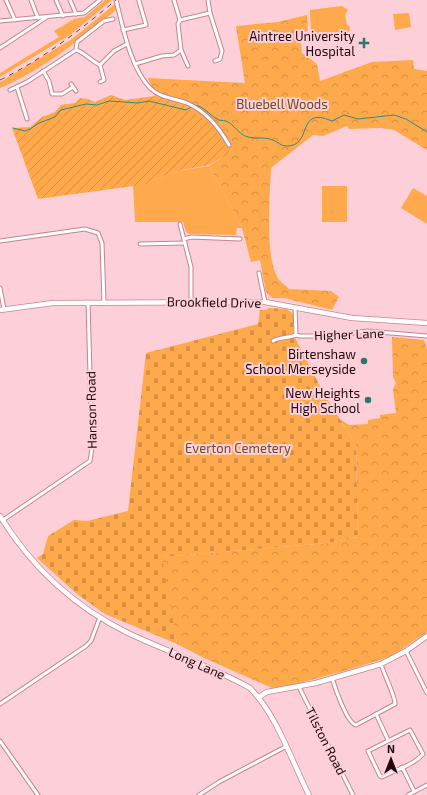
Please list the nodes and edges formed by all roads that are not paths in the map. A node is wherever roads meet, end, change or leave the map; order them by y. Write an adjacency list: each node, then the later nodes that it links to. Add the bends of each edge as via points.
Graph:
1 (6, 0): 16 (street)
2 (31, 0): 14 (street)
3 (56, 0): 12 (street)
4 (70, 0): 11 (street)
5 (100, 0): 11 (street, via 84,13)
6 (174, 0): 17 (street)
7 (208, 0): 10 (street)
8 (116, 1): 19 (street)
9 (139, 1): 19 (street, via 146,25)
10 (210, 13): 17 (street); 24 (street)
11 (76, 14): 12 (street)
12 (63, 16): 13 (street)
13 (48, 17): 14 (street); 21 (street)
14 (38, 18): 16 (street)
15 (113, 19): 22 (street, via 104,21 77,42)
16 (15, 20): 18 (street)
17 (180, 20): 23 (street, via 178,24)
18 (0, 21)
19 (123, 30): 20 (street)
20 (127, 44): 27 (street); 28 (street, via 114,51)
21 (0, 48)
22 (76, 50): 28 (street); 30 (street)
23 (181, 50): 27 (street, via 174,55); 29 (street)
24 (222, 56): 25 (street); 26 (street)
25 (214, 61)
26 (225, 61)
27 (135, 64): 38 (street, via 149,87 159,95 189,104 215,124)
28 (100, 65): 31 (street, via 104,80)
29 (188, 66)
30 (43, 71): 32 (street); 34 (street, via 52,94 62,94 72,85)
31 (100, 82)
32 (17, 87): 33 (street); 36 (street)
33 (10, 90)
34 (76, 91)
35 (30, 110): 36 (street)
36 (25, 112): 37 (street)
37 (27, 119)
38 (229, 145)
39 (180, 224): 42 (street)
40 (240, 239): 42 (street, via 191,237)
41 (0, 241): 48 (street, via 86,229 98,233 102,243)
42 (184, 241): 43 (street); 46 (street, via 191,267)
43 (140, 244)
44 (259, 273): 49 (street)
45 (0, 288): 51 (street)
46 (191, 301): 48 (street, Brookfield Drive); 49 (street, Brookfield Drive)
47 (88, 302): 48 (street, Brookfield Drive); 51 (street, Brookfield Drive, via 47,303); 56 (street, Hanson Road, via 92,448 90,461)
48 (104, 302)
49 (265, 302): 50 (street, Brookfield Drive)
50 (295, 307): 52 (street, Brookfield Drive, via 352,318); 53 (street, Higher Lane)
51 (2, 309)
52 (427, 323)
53 (296, 335): 54 (street, Higher Lane, via 333,336 367,331); 55 (street, Higher Lane)
54 (427, 336)
55 (273, 341)
56 (1, 518): 57 (street, Long Lane, via 40,571 68,595)
57 (100, 617): 66 (street, Long Lane, via 240,682); 67 (street, via 91,641 86,646)
58 (427, 636): 59 (street)
59 (406, 651): 60 (street); 63 (street)
60 (380, 664): 61 (street); 68 (street, via 396,702)
61 (332, 678): 64 (street); 68 (street, via 337,694 353,724)
62 (427, 682): 63 (street)
63 (423, 684): 65 (street)
64 (299, 687): 66 (street, via 267,692); 78 (street, Tilston Road)
65 (427, 693)
66 (259, 697): 71 (street, Long Lane)
67 (0, 704)
68 (376, 714): 69 (street)
69 (388, 740): 72 (street, via 368,751 378,774 382,777); 72 (street, via 410,730 422,752 420,758)
70 (0, 741): 75 (street)
71 (285, 747): 76 (street); 77 (street, Long Lane)
72 (402, 767): 74 (street)
73 (427, 785): 74 (street)
74 (414, 791): 79 (street)
75 (38, 795)
76 (200, 795)
77 (309, 795)
78 (353, 795)
79 (408, 795)

